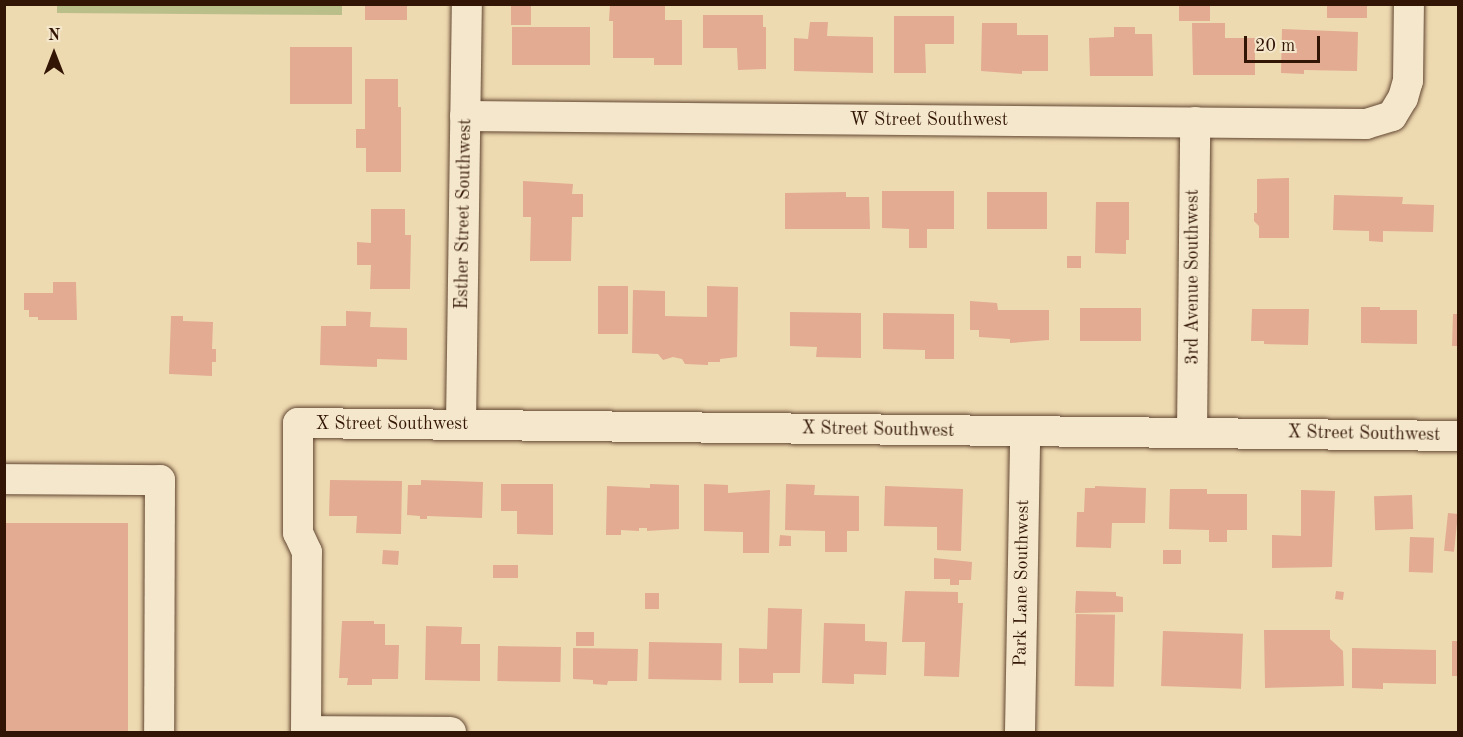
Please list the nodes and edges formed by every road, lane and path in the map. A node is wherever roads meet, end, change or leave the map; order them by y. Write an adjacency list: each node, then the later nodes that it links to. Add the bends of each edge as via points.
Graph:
1 (467, 4): 3 (street, Esther Street Southwest)
2 (1409, 4): 4 (street, W Street Southwest, via 1408,81 1392,116 1366,124)
3 (465, 116): 4 (street, W Street Southwest); 5 (street, Esther Street Southwest)
4 (1195, 122): 7 (street, 3rd Avenue Southwest)
5 (461, 424): 6 (street, X Street Southwest); 11 (street, X Street Southwest, via 298,423 298,533 307,552 306,731)
6 (1025, 432): 7 (street, X Street Southwest); 12 (street, Park Lane Southwest)
7 (1192, 432): 8 (street, X Street Southwest)
8 (1458, 436)
9 (4, 479): 10 (street, via 160,480)
10 (159, 732)
11 (451, 732)
12 (1020, 732)

